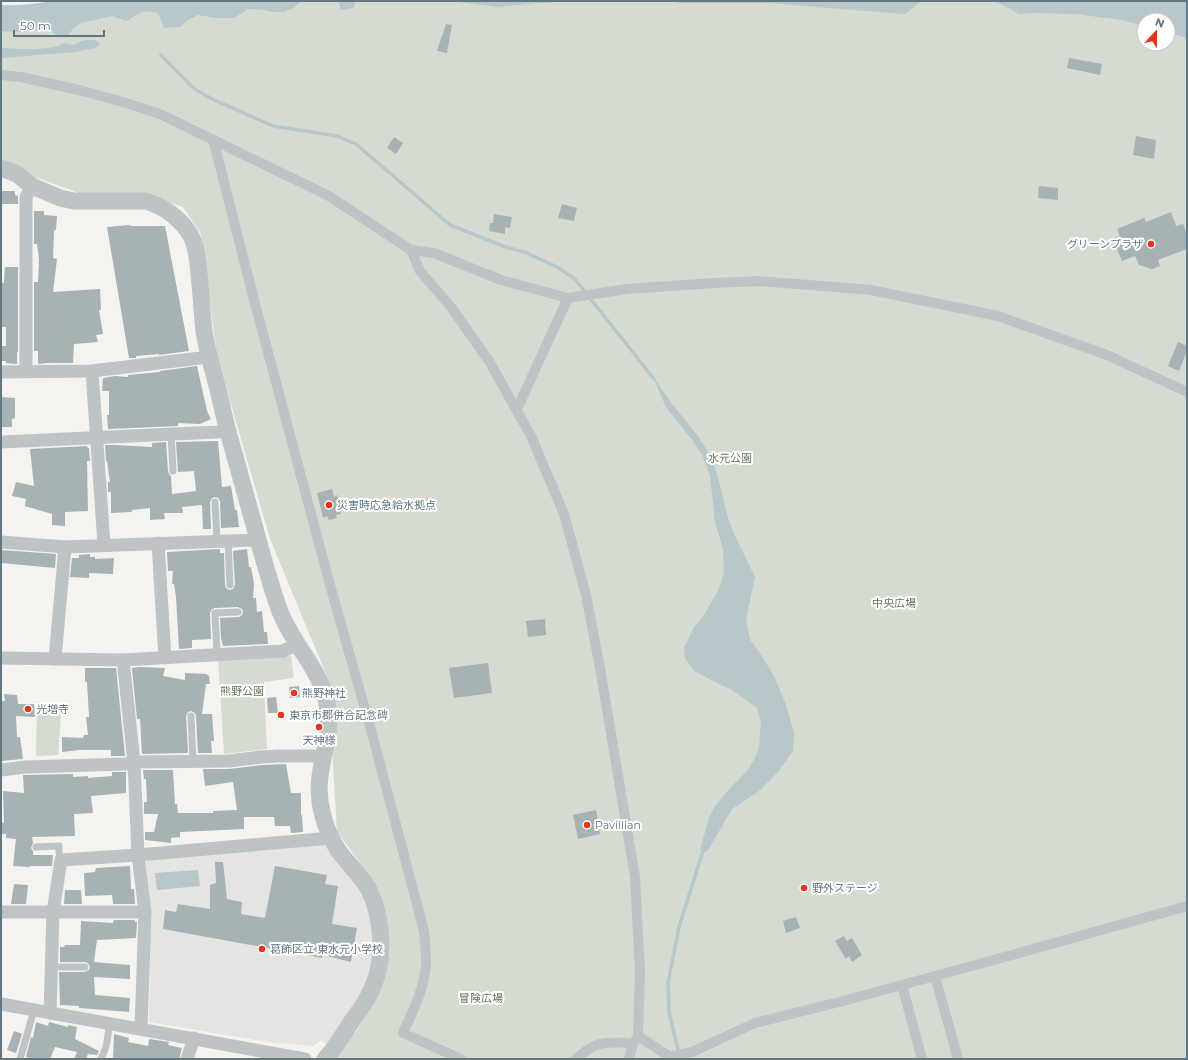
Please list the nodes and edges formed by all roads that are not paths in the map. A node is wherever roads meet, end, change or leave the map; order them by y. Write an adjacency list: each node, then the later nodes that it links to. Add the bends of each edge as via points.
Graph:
1 (1, 75): 2 (street, via 21,77 123,102 160,114)
2 (212, 139): 5 (street, via 329,196); 63 (street, via 424,931 424,979 419,998 403,1033)
3 (1, 168): 4 (street, via 17,174)
4 (32, 186): 7 (street, via 74,201 146,201 156,204 177,218 186,228 195,248); 8 (street, via 26,197)
5 (411, 250): 6 (street, via 434,253 501,280); 12 (street, via 420,270 451,307 489,361)
6 (568, 298): 11 (street, via 627,289 759,281 871,290 998,316 1148,370); 12 (street)
7 (209, 357): 9 (street); 13 (street)
8 (26, 371): 9 (street); 10 (street)
9 (92, 371): 15 (street)
10 (1, 372)
11 (1187, 392)
12 (517, 409): 56 (street, via 564,514 586,595 600,668 635,877 640,972)
13 (228, 429): 14 (street, via 218,432); 19 (street)
14 (171, 434): 15 (street); 17 (lane)
15 (96, 437): 16 (street); 23 (street)
16 (1, 442)
17 (173, 471)
18 (214, 502): 20 (lane)
19 (258, 540): 20 (street); 27 (street, via 279,610)
20 (222, 541): 22 (street); 25 (lane)
21 (1, 542): 24 (street)
22 (158, 543): 23 (street); 30 (street)
23 (104, 546): 24 (street)
24 (65, 547): 31 (street)
25 (230, 585)
26 (238, 612): 28 (lane, via 215,614)
27 (298, 644): 28 (street, via 283,651); 34 (street, via 319,679 328,705 329,725)
28 (218, 654): 30 (street)
29 (1, 658): 31 (street)
30 (165, 658): 32 (street)
31 (55, 659): 32 (street)
32 (123, 660): 35 (street)
33 (191, 716): 36 (lane)
34 (323, 757): 36 (street, via 279,756); 38 (street, via 319,798 322,815)
35 (134, 762): 36 (street); 37 (street); 40 (street)
36 (193, 762)
37 (1, 770)
38 (331, 838): 40 (street); 62 (street, via 368,888 378,919 380,950 378,972 367,998)
39 (36, 847): 41 (lane, via 59,846)
40 (138, 855): 41 (street); 45 (street)
41 (61, 860): 44 (street)
42 (1187, 906): 48 (street)
43 (1, 912): 44 (street)
44 (54, 912): 45 (street); 46 (street)
45 (145, 912): 54 (street)
46 (52, 967): 47 (lane); 52 (street)
47 (85, 968)
48 (935, 976): 49 (street); 67 (street)
49 (902, 985): 57 (street, via 755,1023); 66 (street)
50 (1, 1004): 51 (street)
51 (34, 1010): 52 (street); 58 (lane)
52 (50, 1013): 53 (street)
53 (110, 1023): 54 (street); 59 (lane)
54 (141, 1029): 55 (street)
55 (194, 1038): 60 (street); 61 (street)
56 (635, 1040): 57 (street); 64 (street, via 596,1045); 65 (street)
57 (671, 1058)
58 (20, 1059)
59 (101, 1059)
60 (186, 1059)
61 (305, 1059)
62 (325, 1059)
63 (461, 1059)
64 (576, 1059)
65 (629, 1059)
66 (922, 1059)
67 (958, 1059)

